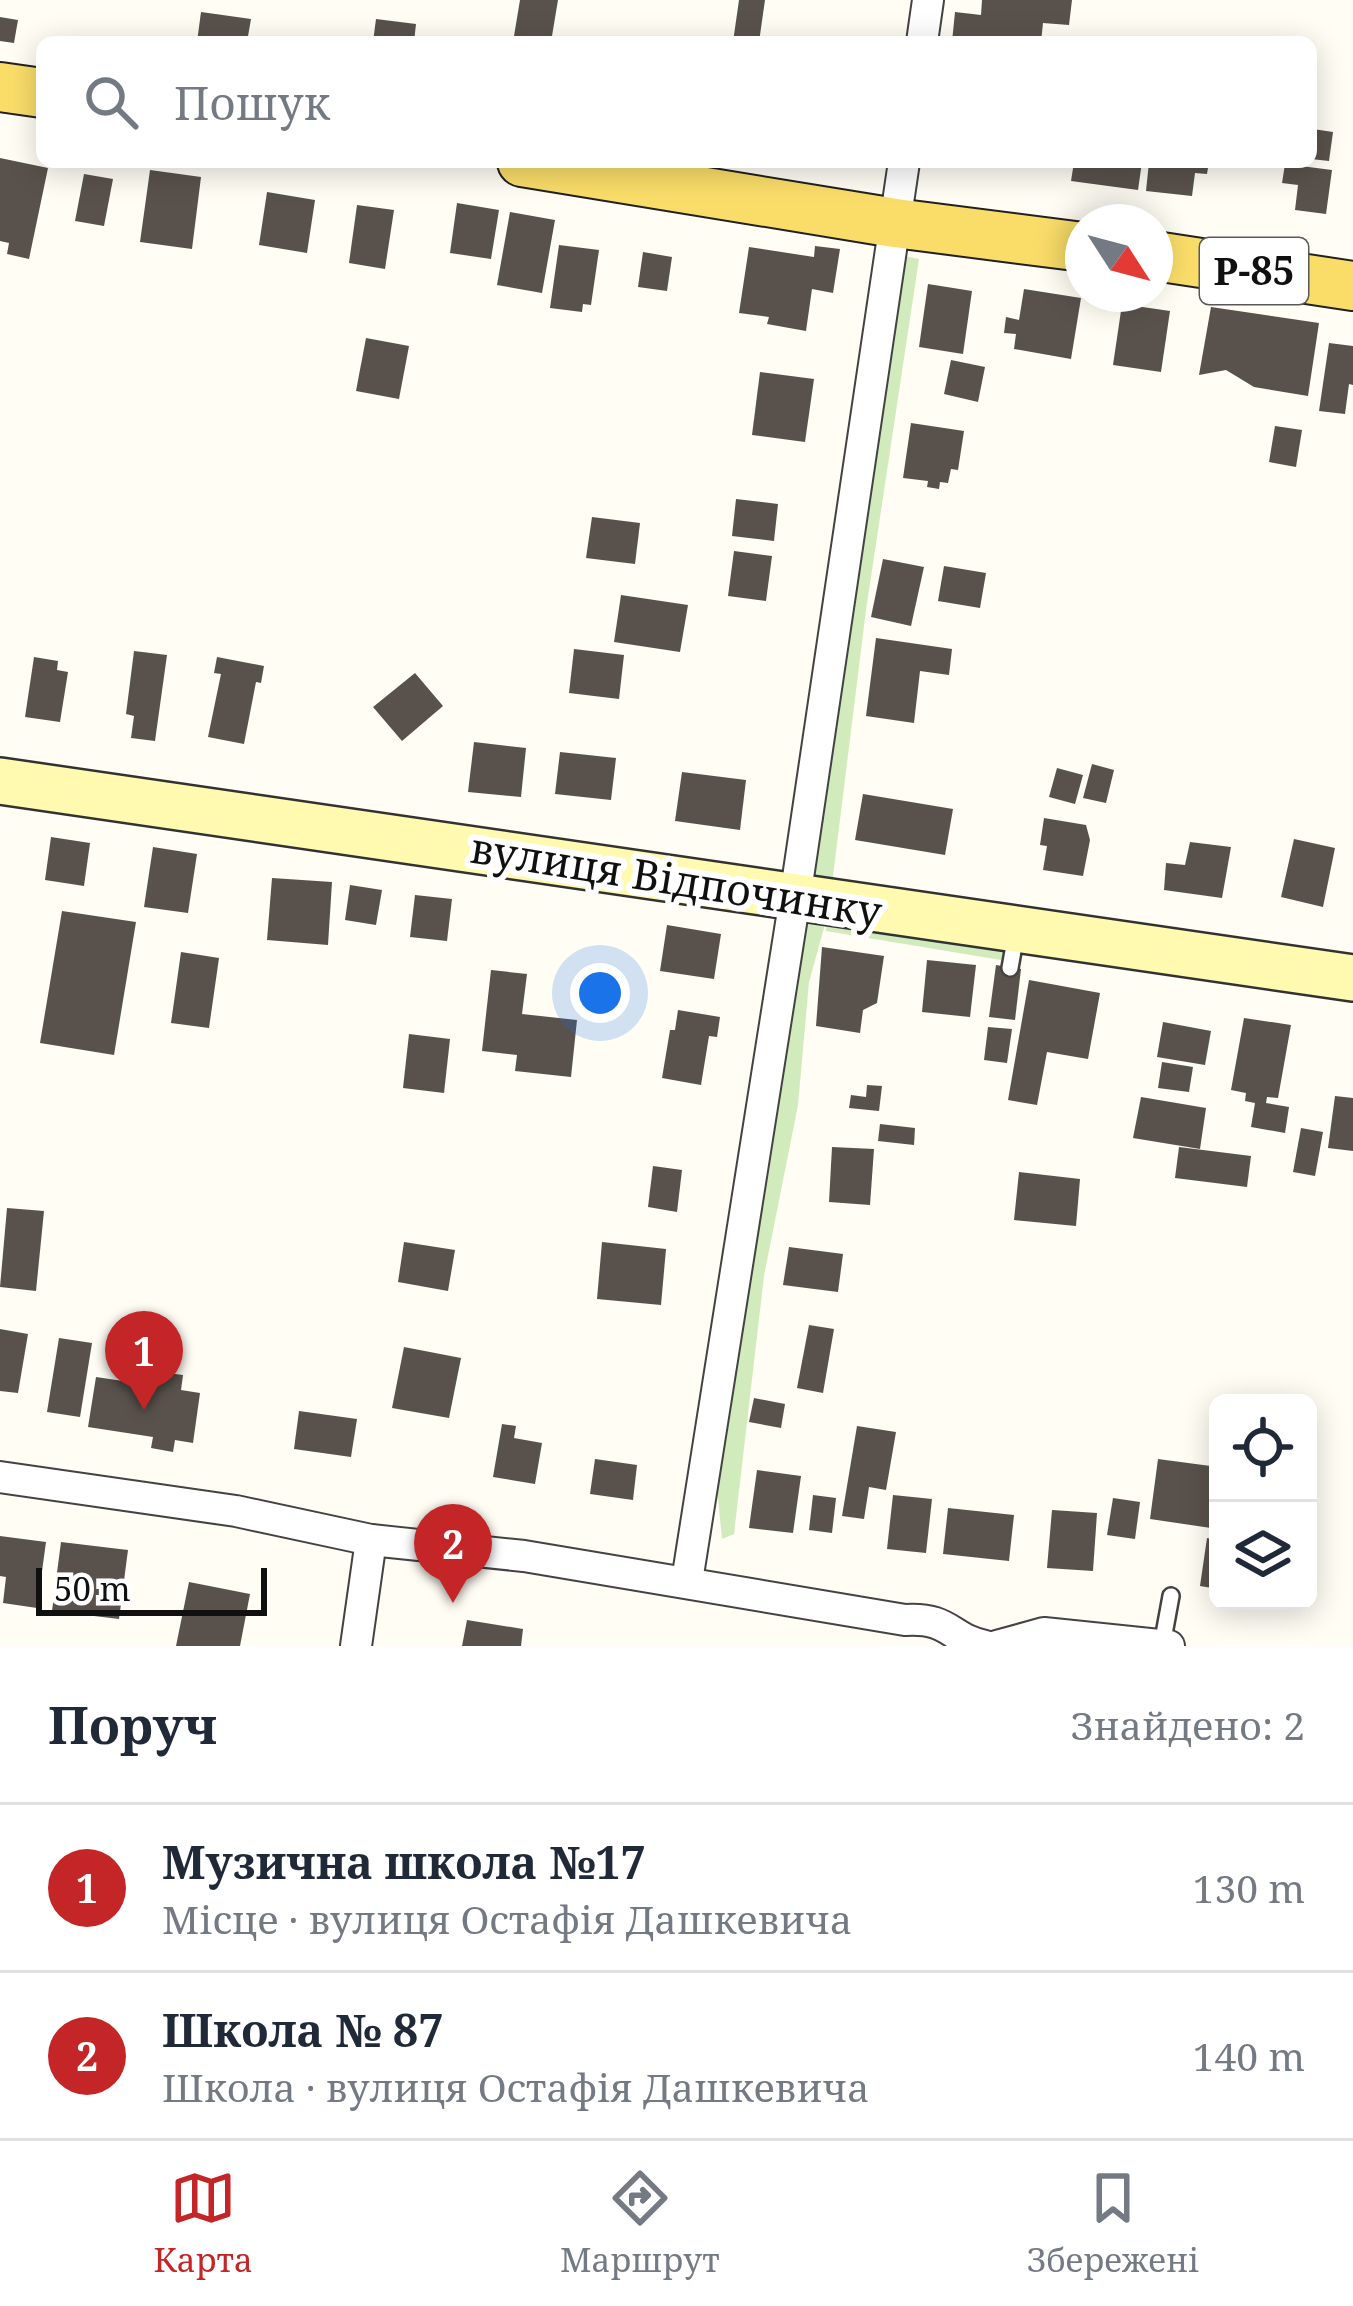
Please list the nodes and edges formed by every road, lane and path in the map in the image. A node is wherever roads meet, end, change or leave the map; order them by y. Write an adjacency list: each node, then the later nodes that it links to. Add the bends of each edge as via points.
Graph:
1 (928, 0): 2 (street)
2 (923, 36)
3 (0, 87): 4 (main road)
4 (36, 92)
5 (559, 168): 7 (main road)
6 (903, 168): 7 (street)
7 (896, 223): 8 (main road); 12 (street)
8 (1065, 245)
9 (1173, 259): 10 (main road, Р-85)
10 (1353, 286)
11 (0, 781): 12 (street, вулиця Відпочинку)
12 (795, 898): 13 (street, вулиця Відпочинку, via 1013,949); 16 (street)
13 (1353, 978)
14 (0, 1477): 15 (street)
15 (371, 1540): 16 (street); 19 (street)
16 (687, 1581): 18 (street, via 929,1618)
17 (1171, 1596): 20 (lane)
18 (980, 1645): 20 (street, via 1045,1633)
19 (356, 1646)
20 (1165, 1646)

